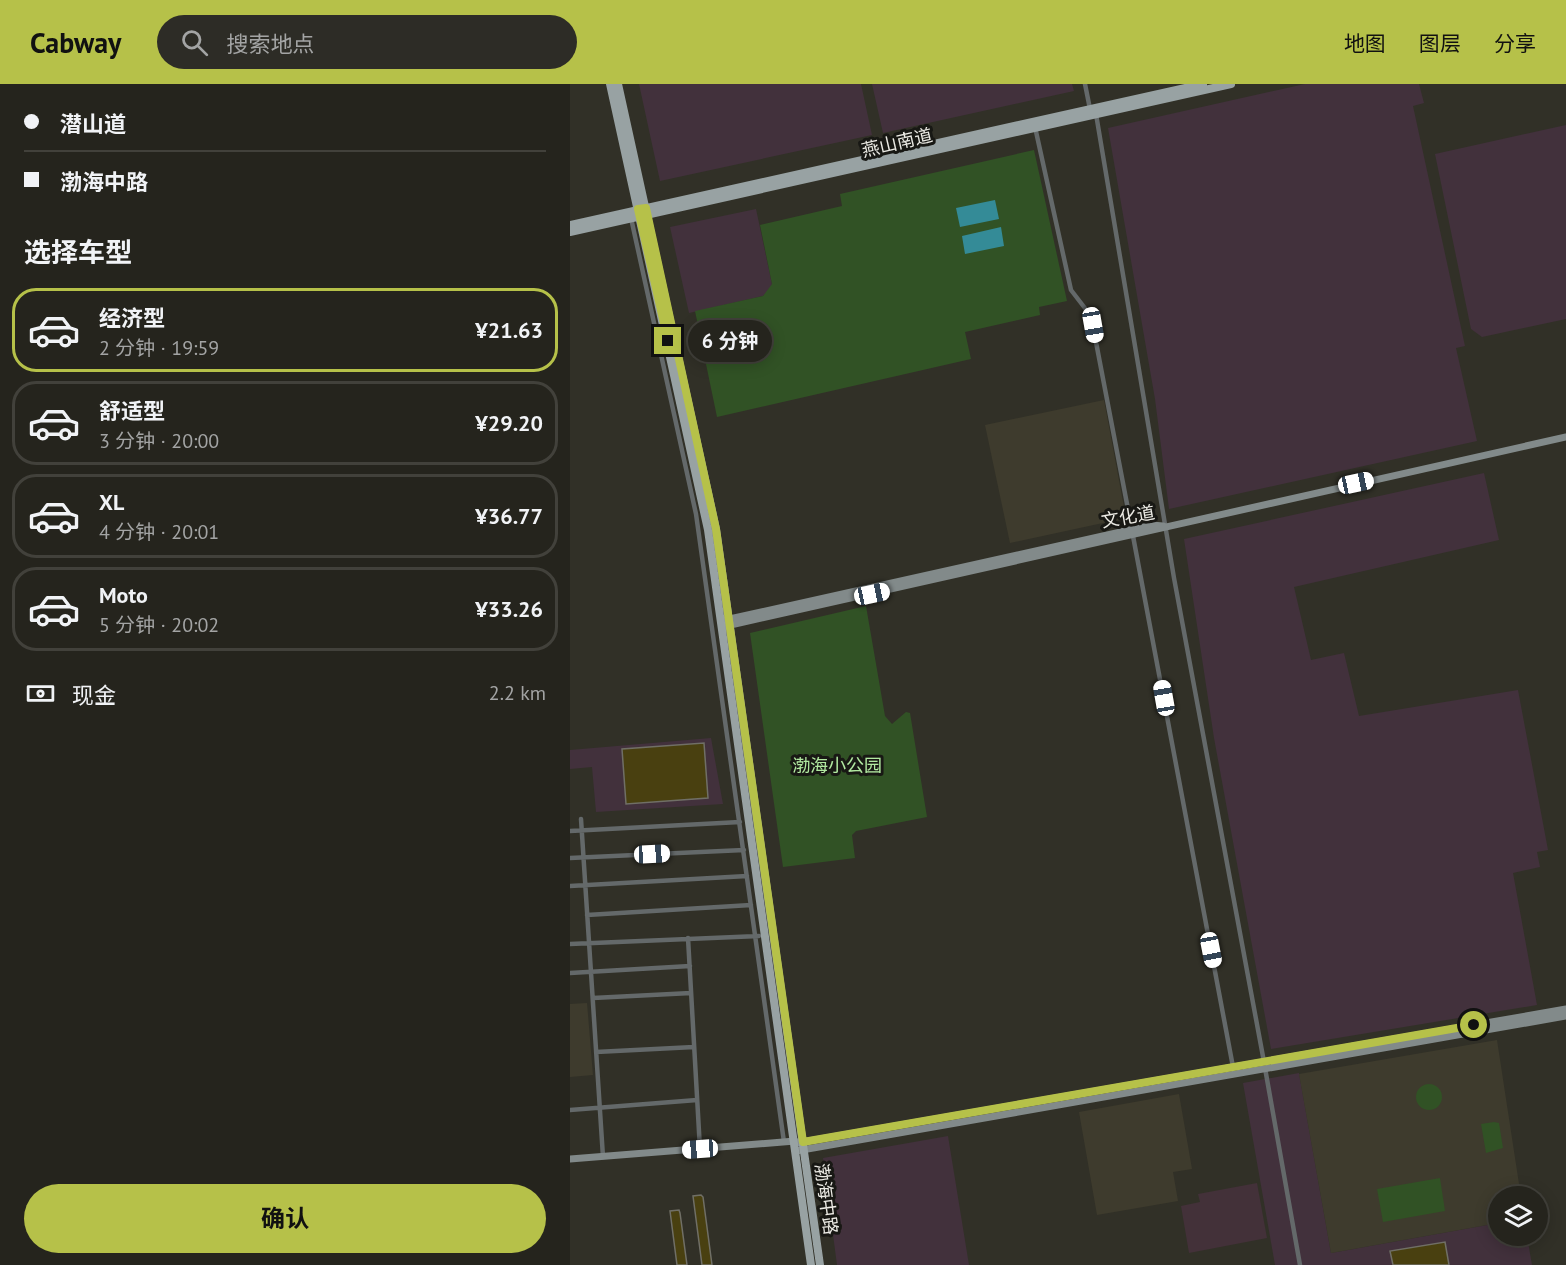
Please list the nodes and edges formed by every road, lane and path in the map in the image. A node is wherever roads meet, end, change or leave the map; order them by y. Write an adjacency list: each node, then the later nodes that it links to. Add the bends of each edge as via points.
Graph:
1 (610, 84): 8 (main road)
2 (618, 84): 8 (main road)
3 (1085, 84): 6 (street)
4 (1203, 84): 6 (main road, 燕山南道)
5 (1231, 84): 6 (main road, 燕山南道)
6 (1093, 111): 7 (main road, 燕山南道); 8 (main road, 燕山南道); 13 (street)
7 (1035, 128): 8 (main road, 燕山南道); 14 (street, via 1071,290 1091,316)
8 (643, 212): 9 (main road, 燕山南道); 10 (main road, 燕山南道); 15 (main road, 渤海中路, via 712,508)
9 (631, 218): 11 (main road, 燕山南道); 17 (street, via 696,514)
10 (570, 225)
11 (570, 232)
12 (1566, 437): 13 (main road, 文化道)
13 (1165, 526): 14 (main road, 文化道); 42 (street)
14 (1132, 533): 15 (main road, 文化道); 43 (street)
15 (725, 623): 29 (main road, 渤海中路); 48 (main road, 渤海中路)
16 (581, 819): 18 (street)
17 (740, 822): 18 (street); 20 (street)
18 (582, 830): 19 (street); 21 (street)
19 (570, 831)
20 (744, 850): 21 (street); 23 (street)
21 (583, 857): 22 (street); 24 (street)
22 (570, 858)
23 (747, 876): 24 (street); 26 (street)
24 (585, 885): 25 (street); 27 (street)
25 (570, 886)
26 (752, 905): 27 (street); 28 (street)
27 (587, 915): 31 (street)
28 (756, 936): 29 (street); 30 (street); 47 (street)
29 (766, 936): 48 (main road, 渤海中路)
30 (688, 938): 31 (street); 33 (street)
31 (589, 943): 32 (street); 34 (street)
32 (570, 944)
33 (690, 966): 34 (street); 36 (street)
34 (591, 972): 35 (street); 37 (street)
35 (570, 973)
36 (691, 993): 37 (street); 40 (street)
37 (592, 998): 41 (street)
38 (1566, 1009): 42 (main road)
39 (1566, 1016): 42 (main road)
40 (694, 1047): 41 (street); 44 (street)
41 (596, 1052): 45 (street)
42 (1264, 1065): 43 (main road); 48 (main road); 54 (street)
43 (1233, 1067): 48 (main road)
44 (697, 1101): 45 (street); 49 (street)
45 (600, 1106): 46 (street); 50 (street)
46 (570, 1110)
47 (784, 1142): 48 (main road); 49 (main road)
48 (798, 1145): 52 (main road, 渤海中路); 53 (main road, 渤海中路)
49 (700, 1149): 50 (main road)
50 (603, 1156): 51 (main road)
51 (570, 1159)
52 (811, 1265)
53 (820, 1265)
54 (1300, 1265)

